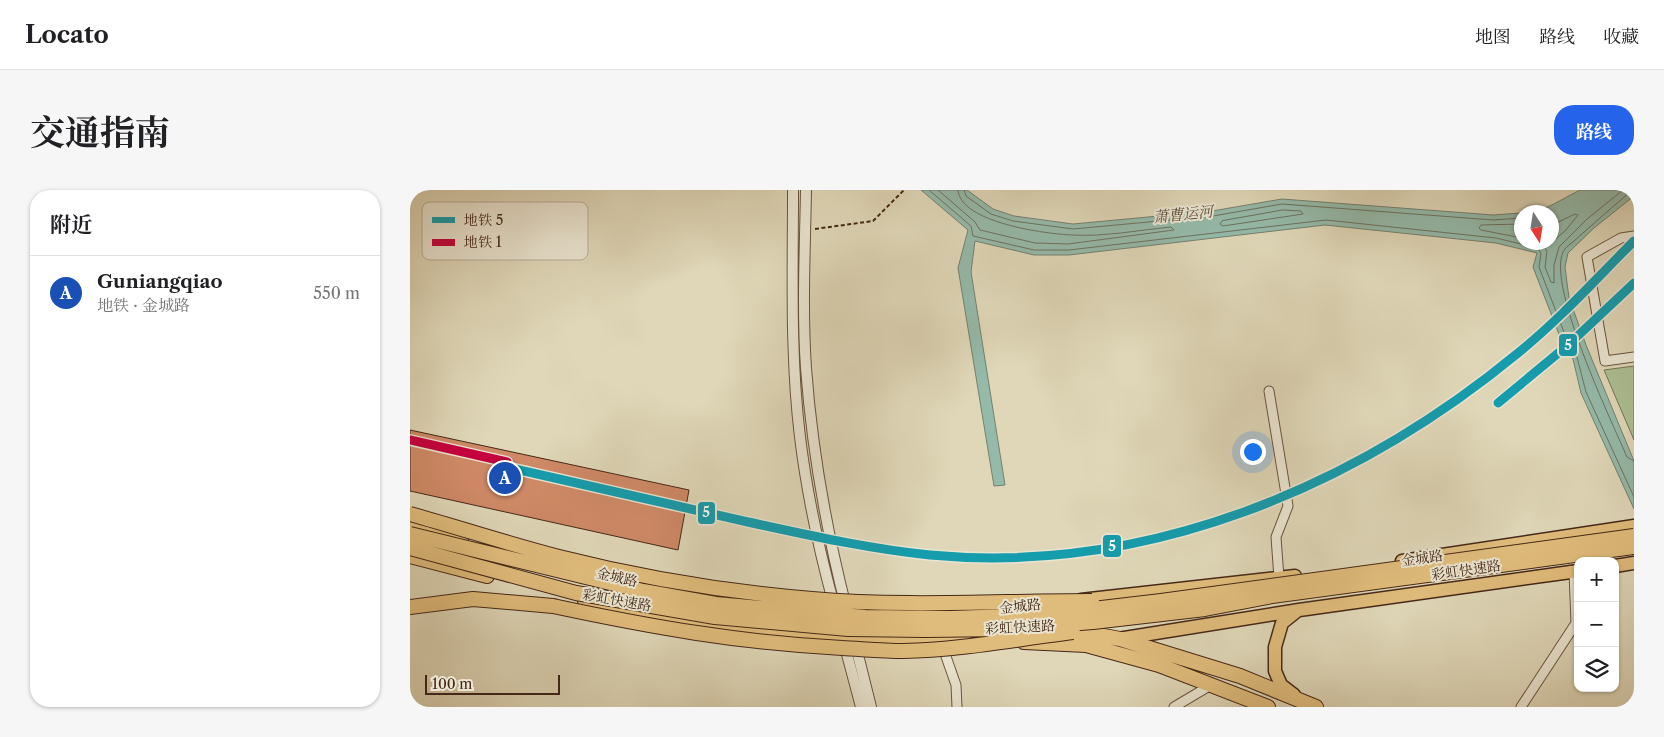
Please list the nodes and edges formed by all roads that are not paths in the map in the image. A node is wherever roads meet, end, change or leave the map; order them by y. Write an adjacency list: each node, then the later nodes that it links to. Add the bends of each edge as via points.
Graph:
1 (793, 190): 21 (street, via 794,362 800,438 814,525)
2 (806, 190): 21 (street, via 805,327 811,424)
3 (1634, 236): 4 (street, via 1621,238 1588,257 1605,360)
4 (1634, 357)
5 (1269, 391): 17 (street, via 1288,506 1276,537)
6 (410, 514): 18 (highway, bridge, via 558,557 638,575 732,590 814,599 904,603)
7 (410, 522): 21 (highway, 金城路, via 638,582 730,597)
8 (1634, 526): 17 (main road, 金城路)
9 (410, 534): 18 (highway, 彩虹快速路, bridge, via 643,591 763,609 865,617 951,618 1042,615)
10 (1634, 536): 18 (highway, 彩虹快速路, bridge)
11 (1634, 547): 22 (highway, 彩虹快速路, bridge, via 1272,596)
12 (410, 548): 22 (highway, 彩虹快速路, bridge, via 576,592 715,617 793,625 848,629 1003,629)
13 (410, 556): 26 (highway, via 589,602 686,621)
14 (1634, 563): 15 (main road)
15 (1619, 565)
16 (1574, 571): 23 (main road)
17 (1279, 578): 24 (main road, 金城路)
18 (1160, 601)
19 (1576, 602): 37 (street, via 1576,623)
20 (410, 607): 28 (highway, bridge, via 473,599 503,600 553,606 728,639 902,651)
21 (840, 607): 24 (highway, 金城路); 26 (street)
22 (1205, 609): 28 (highway, bridge, via 1114,627)
23 (1299, 610): 25 (main road); 30 (main road, via 1282,623 1275,647 1275,671 1281,685)
24 (967, 612): 25 (highway)
25 (1120, 639): 27 (main road); 30 (highway)
26 (849, 641): 27 (highway); 31 (street); 32 (street)
27 (1086, 645): 29 (highway, via 1159,665)
28 (943, 648): 33 (street, via 956,685)
29 (1211, 685): 34 (street); 35 (highway)
30 (1296, 697): 36 (highway)
31 (861, 707)
32 (871, 707)
33 (957, 707)
34 (1174, 707)
35 (1268, 707)
36 (1316, 707)
37 (1521, 707)

